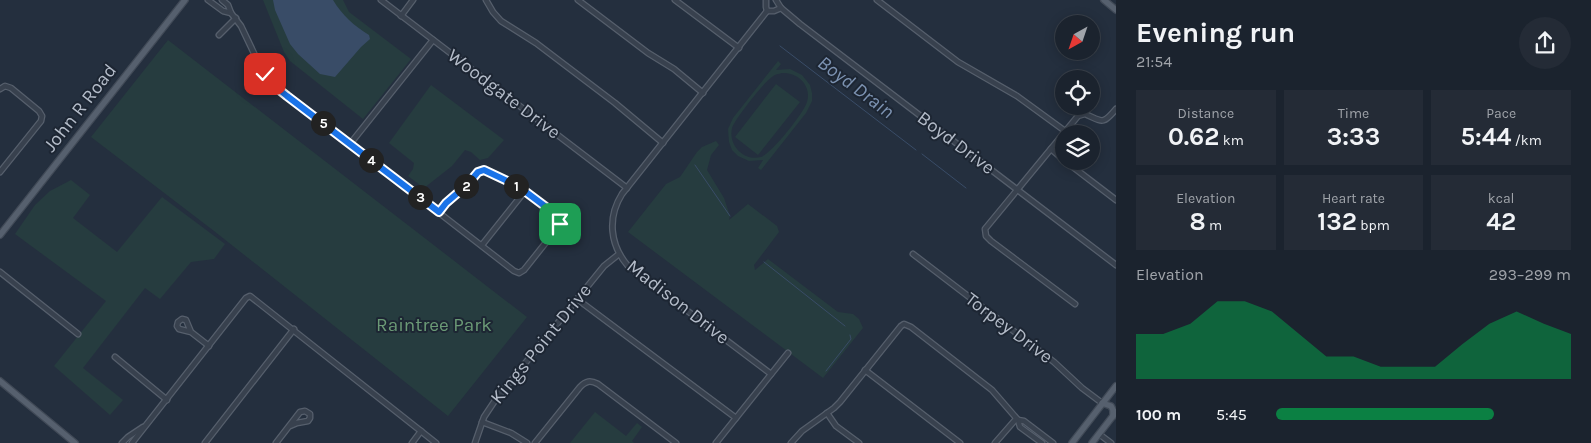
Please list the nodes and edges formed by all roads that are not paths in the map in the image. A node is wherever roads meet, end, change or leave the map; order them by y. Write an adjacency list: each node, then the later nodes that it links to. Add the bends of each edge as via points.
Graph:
1 (185, 0): 40 (main road, John R Road)
2 (208, 0): 16 (street)
3 (222, 0): 16 (street)
4 (381, 0): 17 (street, Woodgate Drive)
5 (413, 0): 17 (street)
6 (486, 0): 27 (street, via 501,21 536,43)
7 (578, 0): 23 (street)
8 (675, 0): 21 (street)
9 (766, 0): 15 (street)
10 (776, 0): 13 (street, Boyd Drive)
11 (877, 0): 25 (street, via 963,65 1017,96)
12 (1104, 0): 14 (main road)
13 (781, 8): 15 (street); 35 (street, Boyd Drive)
14 (1116, 10)
15 (767, 11): 21 (street, Madison Drive)
16 (231, 13): 18 (street)
17 (401, 16): 20 (street, Woodgate Drive)
18 (236, 18): 19 (street); 28 (street, via 272,84)
19 (219, 35)
20 (433, 40): 28 (street); 34 (street, Woodgate Drive)
21 (739, 48): 23 (street, Madison Drive)
22 (0, 89): 33 (street, via 8,86 41,113 42,119)
23 (703, 93): 27 (street, Madison Drive)
24 (1116, 109): 26 (street, via 1101,121 1080,114)
25 (1057, 125)
26 (1070, 125)
27 (663, 143): 34 (street, Madison Drive)
28 (350, 144): 38 (street)
29 (1055, 144): 30 (street)
30 (1051, 149): 31 (street); 35 (street)
31 (1055, 152)
32 (1077, 170): 37 (street)
33 (0, 172)
34 (627, 188): 43 (street, Madison Drive, via 613,216 613,236)
35 (1018, 189): 45 (street, Boyd Drive); 48 (street, via 986,227 985,234)
36 (525, 191): 38 (street, via 484,170 478,172); 42 (street); 42 (street, via 561,221 530,263 519,273)
37 (1116, 200)
38 (439, 212): 42 (street)
39 (0, 223): 40 (street)
40 (6, 228): 41 (main road, John R Road)
41 (0, 235)
42 (482, 245)
43 (619, 254): 47 (street, Kings Point Drive, via 604,266); 56 (street, Madison Drive, via 634,272)
44 (913, 254): 60 (street, Torpey Drive)
45 (1116, 265)
46 (0, 272): 51 (street)
47 (577, 299): 63 (street); 65 (street, Kings Point Drive, via 496,399)
48 (1075, 304)
49 (294, 329): 52 (street, via 250,296); 68 (street); 74 (street)
50 (191, 332): 52 (street)
51 (78, 334)
52 (209, 346): 59 (street)
53 (788, 353): 56 (street)
54 (115, 357): 59 (street)
55 (865, 370): 61 (street, via 840,402); 64 (street, via 904,324 992,390); 84 (street)
56 (770, 374): 63 (street)
57 (0, 380): 71 (main road)
58 (1116, 386): 60 (main road)
59 (167, 400): 66 (street)
60 (1102, 403): 62 (main road, via 1111,406); 88 (main road)
61 (826, 414): 82 (street); 83 (street)
62 (1114, 414): 69 (main road)
63 (736, 418): 81 (street)
64 (1017, 420): 85 (street); 86 (street, via 1020,427); 87 (street, via 1024,421)
65 (482, 422): 77 (street, Kings Point Drive); 78 (street)
66 (147, 425): 72 (street); 73 (street)
67 (290, 426): 67 (street, via 301,412 309,412 308,422); 70 (street)
68 (421, 431): 75 (street); 76 (street)
69 (1099, 434): 89 (main road); 90 (street)
70 (280, 441)
71 (75, 443)
72 (122, 443)
73 (132, 443)
74 (205, 443)
75 (412, 443)
76 (436, 443)
77 (475, 443)
78 (527, 443)
79 (535, 443): 80 (street, via 589,381 598,384)
80 (676, 443)
81 (716, 443)
82 (791, 443)
83 (858, 443)
84 (960, 443)
85 (995, 443)
86 (1042, 443)
87 (1053, 443)
88 (1072, 443)
89 (1092, 443)
90 (1111, 443)

